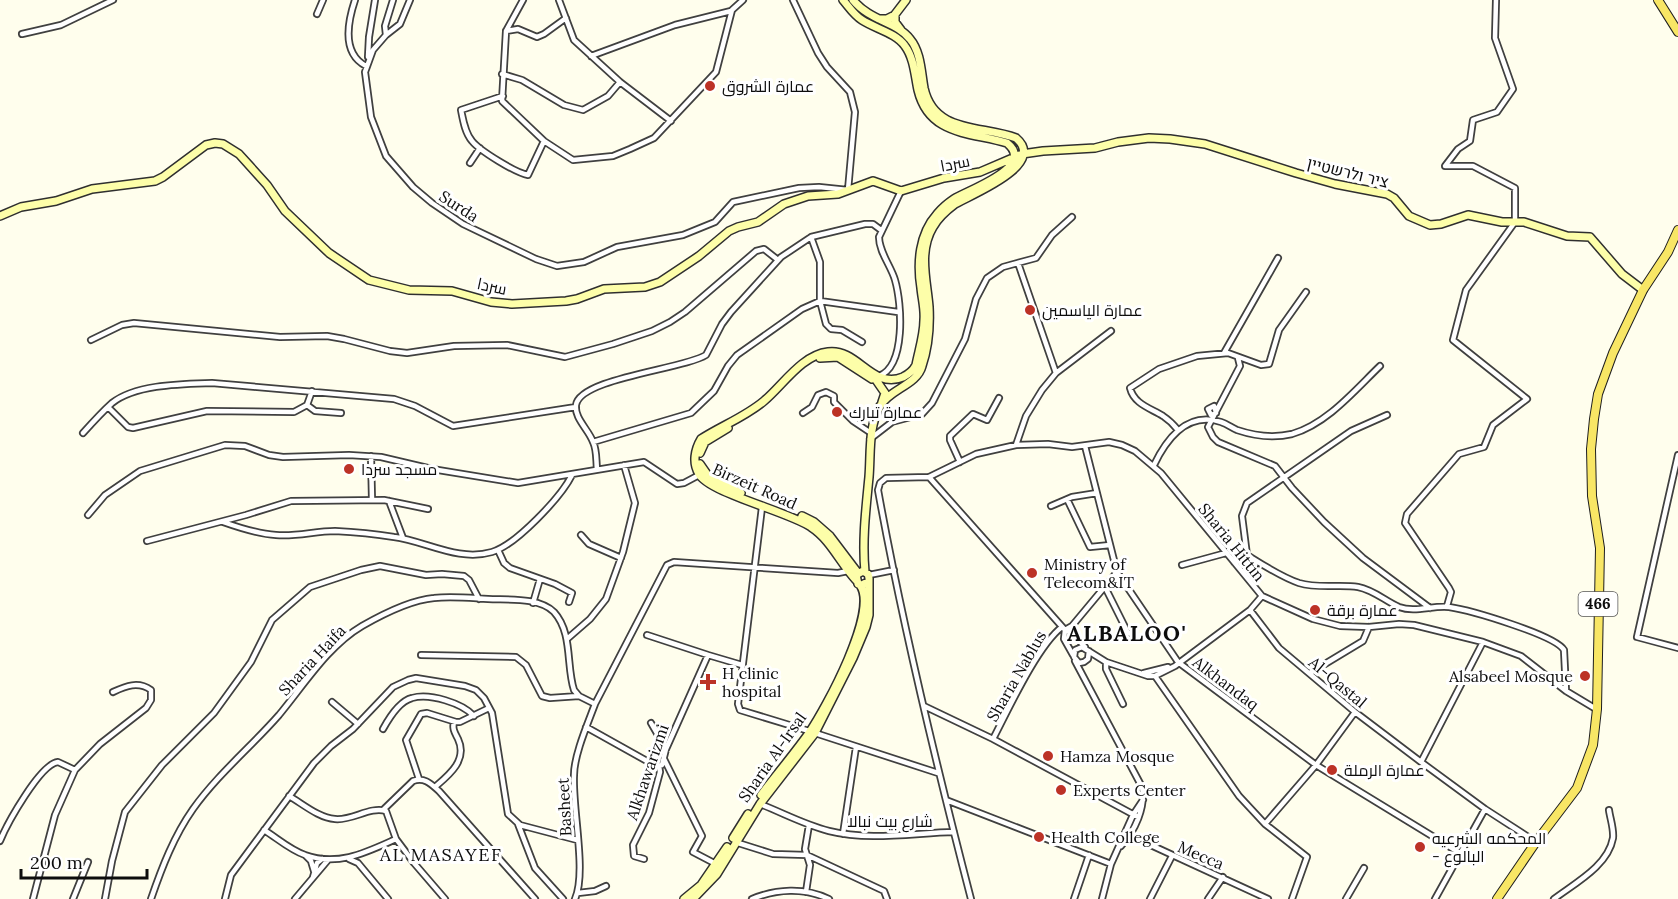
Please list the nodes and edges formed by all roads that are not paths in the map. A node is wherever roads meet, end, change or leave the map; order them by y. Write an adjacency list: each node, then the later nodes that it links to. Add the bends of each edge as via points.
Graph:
1 (113, 0): 25 (street, via 61,25)
2 (323, 0): 17 (street)
3 (355, 0): 29 (street, via 349,44 356,58)
4 (375, 0): 28 (street)
5 (393, 0): 26 (street)
6 (410, 0): 26 (street, Surda, via 400,24)
7 (523, 0): 22 (street)
8 (559, 0): 19 (street)
9 (743, 0): 16 (street)
10 (793, 0): 41 (street, via 818,53 850,92 855,112)
11 (843, 0): 21 (main road, via 862,20)
12 (853, 0): 20 (main road)
13 (906, 0): 18 (main road)
14 (1496, 0): 45 (street, via 1495,38 1513,89 1497,112 1473,120 1470,141 1445,166 1473,166 1515,188)
15 (1658, 0): 24 (main road)
16 (732, 10): 27 (street, via 668,27); 33 (street, via 716,72)
17 (317, 14)
18 (895, 15): 20 (main road, via 882,20); 21 (main road); 23 (main road)
19 (566, 18): 22 (street, via 537,37 519,29); 27 (street, via 574,40)
20 (874, 18): 21 (main road)
21 (885, 28): 23 (main road); 38 (main road, via 905,45 925,108 934,118 952,131 1007,143)
22 (506, 32): 30 (street)
23 (903, 32): 35 (main road, via 915,48 925,91 940,114 958,126 1012,137)
24 (1678, 32)
25 (22, 34)
26 (386, 35): 28 (street, Surda)
27 (591, 56): 31 (street)
28 (368, 59): 29 (street, Surda)
29 (366, 66): 41 (street, Surda, via 370,117 386,156 412,187 463,224 545,263 569,265 617,247 677,237 721,217 733,202 799,188)
30 (502, 74): 31 (street, via 522,80 564,105 583,110 608,96); 32 (street)
31 (620, 82): 33 (street)
32 (503, 96): 34 (street, via 502,101); 36 (street, via 461,110 465,129)
33 (671, 121): 34 (street, via 654,138 613,156 573,160)
34 (544, 141): 36 (street, via 528,175 518,173)
35 (1021, 143): 37 (main road); 38 (main road)
36 (480, 148): 39 (street)
37 (1043, 151): 38 (main road, ציר ולרשטיין); 40 (main road); 45 (main road, ציר ולרשטיין, via 1170,138 1205,144 1335,184 1387,194 1421,223 1441,224 1468,215)
38 (1018, 155): 40 (main road); 42 (main road, سردا, via 980,172); 65 (main road, via 998,177 946,205 926,228 919,269 925,319 916,365 898,379)
39 (470, 163)
40 (1018, 165): 69 (main road, via 1002,180 954,205 933,228 925,262 929,320 922,368)
41 (848, 190): 42 (main road, سردا, via 873,181); 43 (main road, سردا, via 784,204 758,222 729,231 660,282 645,287 604,289 566,301 512,304 452,291 409,290 369,280 329,253 285,211 239,154 223,144 206,145 155,181 92,189)
42 (901, 191): 46 (street)
43 (0, 216)
44 (1072, 218): 51 (street, via 1052,235 1036,258)
45 (1515, 222): 52 (main road, ציר ולרשטיין, via 1567,236 1590,237); 129 (street, via 1466,290 1453,340 1527,399 1493,425 1484,447 1459,454 1407,514 1404,523 1445,579 1450,592)
46 (881, 230): 48 (street, via 865,224); 55 (street, via 878,240 896,282)
47 (1678, 230): 52 (main road, 466)
48 (811, 237): 50 (street); 54 (street, via 820,262)
49 (1278, 258): 59 (street)
50 (778, 260): 57 (street, via 764,249 756,251 670,322 633,338 565,357 507,345 454,346 407,353 327,336 280,337 134,323); 73 (street, via 727,318 706,355 593,388 581,395)
51 (1018, 263): 64 (street); 84 (street, via 994,272 981,286 965,339 932,403 922,414 892,422)
52 (1643, 290): 159 (main road, 466, via 1613,353 1598,394 1594,419 1592,496 1600,548)
53 (1306, 292): 61 (street, via 1279,330 1269,364)
54 (820, 302): 55 (street); 58 (street, via 828,327); 85 (street, via 802,309 737,355 714,391 691,413)
55 (898, 312): 65 (street, via 894,362)
56 (1112, 331): 64 (street)
57 (91, 340)
58 (862, 342)
59 (1224, 353): 60 (street); 82 (street, via 1187,358 1159,369 1130,388 1132,396)
60 (1238, 358): 61 (street); 62 (street)
61 (1251, 362): 62 (street)
62 (1240, 366): 68 (street)
63 (1380, 366): 81 (street, via 1332,411 1301,431 1264,436)
64 (1056, 373): 86 (street, via 1026,416)
65 (876, 376): 69 (main road, via 885,393); 94 (main road, via 872,380 838,357 813,362 790,378 759,410 705,442 700,451)
66 (312, 391): 70 (street); 72 (street, via 196,384 136,391); 73 (street, via 406,402 453,426)
67 (999, 398): 90 (street, via 987,420 973,414 951,436)
68 (1223, 400): 71 (street); 77 (street)
69 (881, 404): 84 (main road)
70 (307, 405): 72 (street, via 289,413 199,412 133,428); 74 (street, via 315,411)
71 (1211, 406): 76 (street); 77 (street)
72 (108, 407): 83 (street)
73 (576, 407): 85 (street)
74 (341, 412)
75 (803, 413): 84 (street, via 812,407 818,395 826,393 834,396 834,402)
76 (1208, 413): 77 (street); 79 (street); 80 (street)
77 (1216, 413): 79 (street); 81 (street)
78 (1386, 415): 97 (street, via 1351,431)
79 (1211, 421): 80 (street); 81 (street); 97 (street, via 1209,431 1218,442 1270,463)
80 (1199, 422): 82 (street)
81 (1220, 422)
82 (1178, 430): 92 (street, via 1168,439)
83 (83, 433)
84 (871, 436): 115 (main road)
85 (593, 442): 93 (street)
86 (1016, 445): 87 (street, Sharia Hittin); 90 (street, Sharia Hittin, via 976,454)
87 (1085, 446): 92 (street, Sharia Hittin, via 1109,442 1122,445); 98 (street, Alkhandaq)
88 (1678, 455): 138 (street, via 1636,637)
89 (371, 456): 95 (street, via 518,483); 99 (street); 105 (street, via 283,457 245,446 225,446 140,471 105,495)
90 (960, 462): 96 (street, Sharia Hittin)
91 (624, 465): 93 (street); 94 (street, via 644,462 677,484); 114 (street, via 636,503)
92 (1154, 465): 112 (street, Sharia Hittin)
93 (597, 469): 95 (street)
94 (701, 473): 103 (main road, Birzeit Road, via 717,487); 122 (main road, via 814,522)
95 (573, 474): 111 (street, via 561,494)
96 (927, 477): 119 (street, Sharia Hittin, via 886,476 877,483); 133 (street)
97 (1284, 478): 113 (street, via 1244,508); 130 (street, via 1363,558)
98 (1097, 493): 100 (street); 110 (street, Alkhandaq)
99 (372, 500): 101 (street); 106 (street, via 291,501)
100 (1067, 500): 102 (street); 110 (street, via 1090,547)
101 (389, 501): 104 (street); 108 (street)
102 (1050, 506)
103 (762, 507): 117 (street); 120 (main road, Birzeit Road, via 814,528)
104 (428, 509)
105 (88, 515)
106 (223, 522): 108 (street, via 275,535 335,531); 109 (street)
107 (580, 535): 114 (street, via 589,544)
108 (404, 538): 111 (street, via 458,554)
109 (147, 541)
110 (1110, 545): 121 (street, Alkhandaq)
111 (498, 550): 123 (street, via 510,568)
112 (1226, 553): 116 (street, Sharia Hittin); 118 (street)
113 (1246, 555): 116 (street); 130 (street, via 1298,583 1362,588 1401,608)
114 (621, 558): 136 (street, via 606,599 591,620)
115 (865, 561): 122 (main road); 122 (main road)
116 (1234, 562): 125 (street, Sharia Hittin)
117 (755, 566): 120 (street); 146 (street); 155 (street, Basheet, via 670,562)
118 (1182, 566)
119 (892, 570): 122 (street); 157 (street, Sharia Hittin)
120 (848, 571): 122 (main road, Birzeit Road)
121 (1117, 572): 124 (street); 145 (street, Alkhandaq)
122 (865, 577): 167 (main road, Sharia Al-Irsal, via 869,615 866,627)
123 (540, 579): 127 (street, via 572,593); 128 (street)
124 (1105, 587): 133 (street, via 1072,626); 134 (street, via 1128,633)
125 (1262, 597): 131 (street); 132 (street, Sharia Hittin, via 1326,623)
126 (479, 599): 128 (street, Sharia Haifa); 220 (street, via 464,576 426,575 380,566 310,587 272,620 251,662 214,713 162,765 125,812); 221 (street, Sharia Haifa, via 423,601 385,615 347,636 194,808 172,844)
127 (569, 602)
128 (533, 603): 136 (street, via 553,612)
129 (1447, 606): 130 (street); 151 (street, via 1492,617 1559,643 1564,653)
130 (1430, 608)
131 (1250, 610): 145 (street); 147 (street, Al-Qastal, via 1279,648)
132 (1369, 627): 137 (street, Sharia Hittin, via 1414,625); 147 (street, via 1363,640)
133 (1064, 628): 139 (street, Sharia Nablus); 142 (street, via 1064,639); 168 (street, Sharia Nablus, via 1054,633)
134 (1134, 634)
135 (647, 635): 141 (street)
136 (567, 639): 153 (street, via 572,687)
137 (1482, 642): 151 (street, Sharia Hittin, via 1521,656); 172 (street)
138 (1678, 648)
139 (1087, 649): 142 (street, via 1077,648); 143 (street); 144 (street, Sharia Nablus)
140 (421, 655): 153 (street, via 516,657 526,664 542,696)
141 (708, 655): 146 (street); 170 (street, Alkhawarizmi)
142 (1074, 657): 143 (street, via 1079,663); 149 (street)
143 (1086, 661): 144 (street); 149 (street)
144 (1103, 661): 148 (street); 156 (street)
145 (1178, 662): 148 (street); 150 (street); 173 (street, Alkhandaq)
146 (742, 665): 167 (street, via 740,710)
147 (1310, 673): 160 (street, Al-Qastal)
148 (1141, 674): 150 (street)
149 (1084, 676): 185 (street, via 1143,786 1143,800)
150 (1155, 676): 187 (street, via 1239,796)
151 (1566, 691): 159 (street, Sharia Hittin)
152 (113, 692): 175 (street, via 131,685 143,686 151,690 151,700)
153 (579, 696): 155 (street)
154 (332, 702): 164 (street)
155 (595, 704): 165 (street, Basheet)
156 (1123, 704)
157 (924, 706): 168 (street); 176 (street, Sharia Hittin)
158 (489, 708): 161 (street); 164 (street, via 471,687 416,678 393,687); 186 (street, via 506,809)
159 (1597, 709): 197 (main road, 466, via 1593,746 1583,774)
160 (1355, 712): 172 (street, Al-Qastal); 173 (street)
161 (474, 717): 162 (street); 166 (street, via 453,702 411,698 388,718)
162 (454, 722): 177 (street, via 421,714 406,740); 178 (street, via 460,743 459,762)
163 (651, 723): 170 (street)
164 (358, 724): 179 (street, via 331,746)
165 (586, 727): 174 (street); 194 (street, Basheet, via 573,772)
166 (384, 729)
167 (812, 732): 169 (street); 181 (main road, Sharia Al-Irsal)
168 (993, 739): 185 (street)
169 (856, 747): 176 (street); 191 (street)
170 (666, 749): 171 (street, Alkhawarizmi)
171 (663, 758): 174 (street, Alkhawarizmi); 208 (street, via 702,836 693,852)
172 (1421, 762): 182 (street, Al-Qastal)
173 (1316, 765): 187 (street); 198 (street, Alkhandaq)
174 (659, 766): 206 (street, Alkhawarizmi, via 649,813 633,845 634,856)
175 (75, 770): 195 (street, via 58,762 48,765); 218 (street, via 56,815)
176 (938, 773): 180 (street, Sharia Hittin)
177 (419, 779): 178 (street); 183 (street)
178 (435, 787): 226 (street)
179 (289, 796): 183 (street, via 337,820); 189 (street)
180 (946, 800): 190 (street, Sharia Hittin); 201 (street)
181 (758, 803): 188 (street, شارع بيت نبالا); 196 (main road, Sharia Al-Irsal); 208 (main road, Sharia Al-Irsal)
182 (1485, 809): 197 (street, Al-Qastal); 198 (street)
183 (382, 810): 193 (street, via 388,815)
184 (1609, 810): 244 (street, via 1613,836 1609,852)
185 (1136, 816): 192 (street)
186 (518, 824): 194 (street); 227 (street, via 535,868)
187 (1265, 824): 240 (street, via 1307,857)
188 (809, 825): 191 (street, شارع بيت نبالا); 200 (street)
189 (264, 830): 202 (street); 222 (street, via 231,875)
190 (954, 832): 191 (street, شارع بيت نبالا); 234 (street, Sharia Hittin)
191 (843, 834)
192 (1127, 835): 203 (street, Mecca); 209 (street)
193 (396, 839): 199 (street); 225 (street)
194 (577, 840): 217 (street, Basheet)
195 (0, 841)
196 (735, 842): 200 (street, via 773,854); 230 (main road, Sharia Al-Irsal, via 717,874)
197 (1536, 842): 243 (main road, 466)
198 (1460, 853): 242 (street)
199 (364, 854): 204 (street); 212 (street)
200 (807, 855): 216 (street, via 810,865); 233 (street, via 884,891)
201 (1089, 855): 209 (street); 235 (street)
202 (306, 856): 205 (street); 211 (street)
203 (1172, 856): 213 (street, Mecca); 237 (street)
204 (345, 857): 205 (street); 212 (street, via 358,862)
205 (326, 859): 211 (street, via 316,864); 214 (street)
206 (644, 859)
207 (88, 862): 219 (street)
208 (716, 864): 229 (main road, Sharia Al-Irsal, via 701,885)
209 (1111, 864): 236 (street)
210 (1364, 868): 241 (street)
211 (315, 872): 214 (street)
212 (366, 872): 224 (street)
213 (1223, 877): 238 (street); 239 (street, Mecca)
214 (313, 879): 223 (street)
215 (606, 886): 217 (street)
216 (806, 892): 231 (street, via 788,890); 232 (street)
217 (578, 893): 228 (street, Basheet)
218 (33, 899)
219 (73, 899)
220 (105, 899)
221 (151, 899)
222 (225, 899)
223 (295, 899)
224 (388, 899)
225 (445, 899)
226 (535, 899)
227 (563, 899)
228 (575, 899)
229 (684, 899)
230 (693, 899)
231 (752, 899)
232 (828, 899)
233 (887, 899)
234 (971, 899)
235 (1074, 899)
236 (1102, 899)
237 (1150, 899)
238 (1208, 899)
239 (1268, 899)
240 (1292, 899)
241 (1346, 899)
242 (1435, 899)
243 (1497, 899)
244 (1554, 899)

